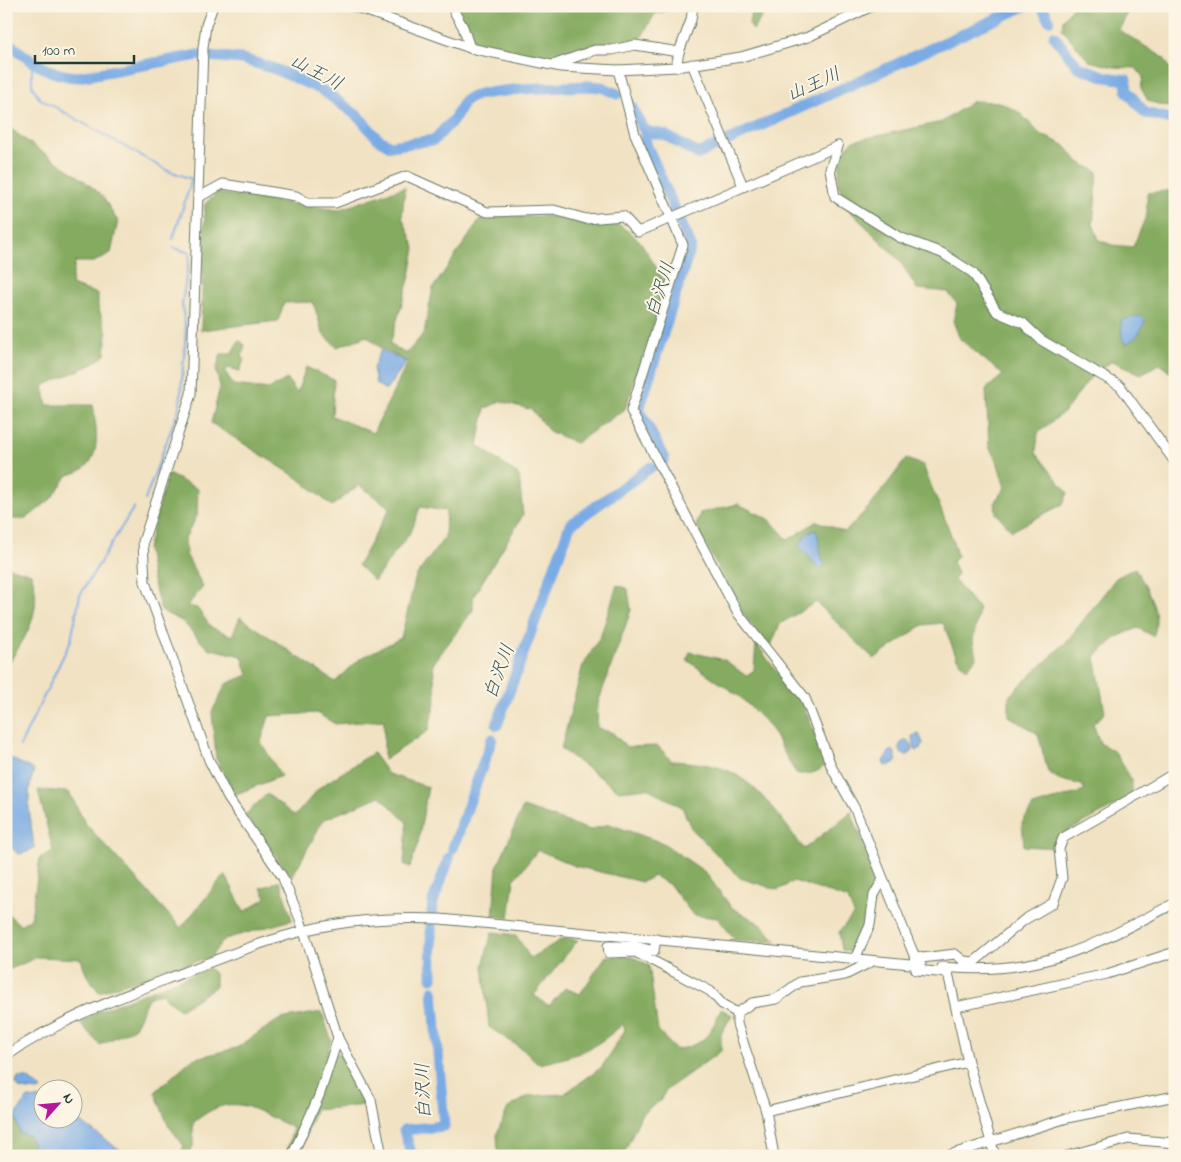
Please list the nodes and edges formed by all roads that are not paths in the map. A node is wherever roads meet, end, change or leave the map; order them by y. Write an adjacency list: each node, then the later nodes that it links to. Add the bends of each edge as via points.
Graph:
1 (213, 6): 13 (street, via 206,25 204,48)
2 (353, 6): 6 (street)
3 (451, 6): 6 (street)
4 (693, 6): 7 (street)
5 (872, 6): 8 (street, via 808,37 741,57)
6 (470, 48): 9 (street)
7 (679, 52): 9 (street, via 635,45 595,50); 10 (street)
8 (692, 64): 10 (street); 12 (street)
9 (553, 65): 11 (street)
10 (676, 67): 11 (street)
11 (618, 70): 14 (street, via 635,134)
12 (743, 186): 14 (street); 15 (street, via 838,146 830,169 835,197 899,237 950,258 973,273 997,312 1023,323 1041,340 1120,386)
13 (199, 196): 14 (street, via 223,184 296,196 308,203 335,204 407,176 487,212 554,210 586,219 623,216 638,232); 19 (street, via 191,394 143,542 145,582 209,760 228,798 282,876)
14 (669, 217): 17 (street, via 683,245 631,411 736,612 805,698 832,768 855,809)
15 (1175, 462)
16 (1175, 773): 24 (street, via 1063,838 1059,849 1062,878 1054,903 1024,920 974,962 964,961 955,954)
17 (882, 881): 22 (street, via 874,895 870,925); 24 (street)
18 (1175, 903): 24 (street, via 1092,945 1061,958 1034,964 977,969)
19 (303, 931): 20 (street, via 366,921 422,918); 27 (street); 28 (street, via 259,944 94,1006 28,1040)
20 (656, 939): 22 (street); 26 (street, via 654,951 635,946 608,946 609,953 635,952 710,991)
21 (1175, 952): 25 (street, via 1106,974)
22 (855, 959): 23 (street)
23 (873, 960): 24 (street); 26 (street, via 846,976 800,982 776,999 752,1004)
24 (915, 960): 25 (street, via 916,970 948,973)
25 (956, 1007): 29 (street)
26 (737, 1013): 31 (street, via 737,1024)
27 (338, 1038): 34 (street); 35 (street, via 371,1100)
28 (6, 1056)
29 (968, 1062): 31 (street); 32 (street)
30 (1175, 1096): 32 (street, via 1067,1118)
31 (766, 1111): 36 (street)
32 (992, 1142): 37 (street); 38 (street)
33 (1175, 1143): 39 (street, via 1128,1139)
34 (292, 1156)
35 (382, 1156)
36 (774, 1156)
37 (946, 1156)
38 (995, 1156)
39 (1067, 1156)

